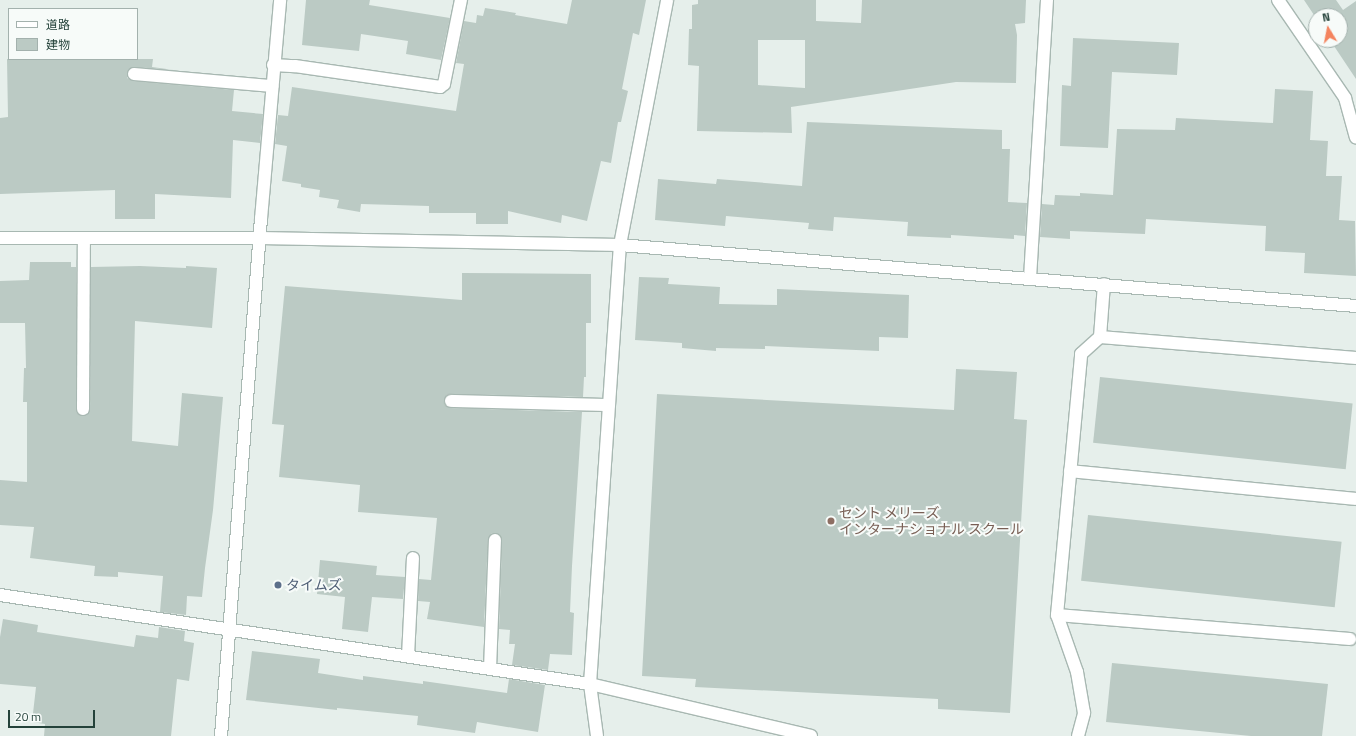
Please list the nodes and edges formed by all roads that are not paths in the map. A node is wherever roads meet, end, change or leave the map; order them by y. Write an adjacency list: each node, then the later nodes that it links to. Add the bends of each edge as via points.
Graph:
1 (280, 0): 6 (street)
2 (461, 0): 6 (street, via 444,84 440,87)
3 (667, 0): 13 (street)
4 (1047, 0): 14 (street)
5 (1278, 0): 9 (street, via 1345,98)
6 (273, 65): 8 (street)
7 (134, 74): 8 (street)
8 (272, 86): 12 (street)
9 (1356, 138)
10 (0, 238): 11 (street)
11 (84, 238): 12 (street); 21 (street)
12 (260, 238): 13 (street); 28 (street)
13 (620, 245): 14 (street); 20 (street)
14 (1030, 278): 15 (street)
15 (1104, 284): 16 (street); 17 (street)
16 (1356, 306)
17 (1100, 337): 18 (street); 22 (street, via 1081,354)
18 (1356, 358)
19 (451, 401): 20 (street)
20 (609, 405): 32 (street)
21 (83, 409)
22 (1070, 471): 23 (street); 27 (street)
23 (1356, 499)
24 (495, 540): 31 (street)
25 (413, 558): 30 (street)
26 (0, 595): 28 (street)
27 (1057, 615): 29 (street); 36 (street, via 1077,672 1083,706 1084,713)
28 (230, 628): 30 (street); 33 (street)
29 (1350, 639)
30 (408, 656): 31 (street)
31 (490, 669): 32 (street)
32 (590, 684): 34 (street); 35 (street)
33 (221, 736)
34 (597, 736)
35 (811, 736)
36 (1078, 736)

